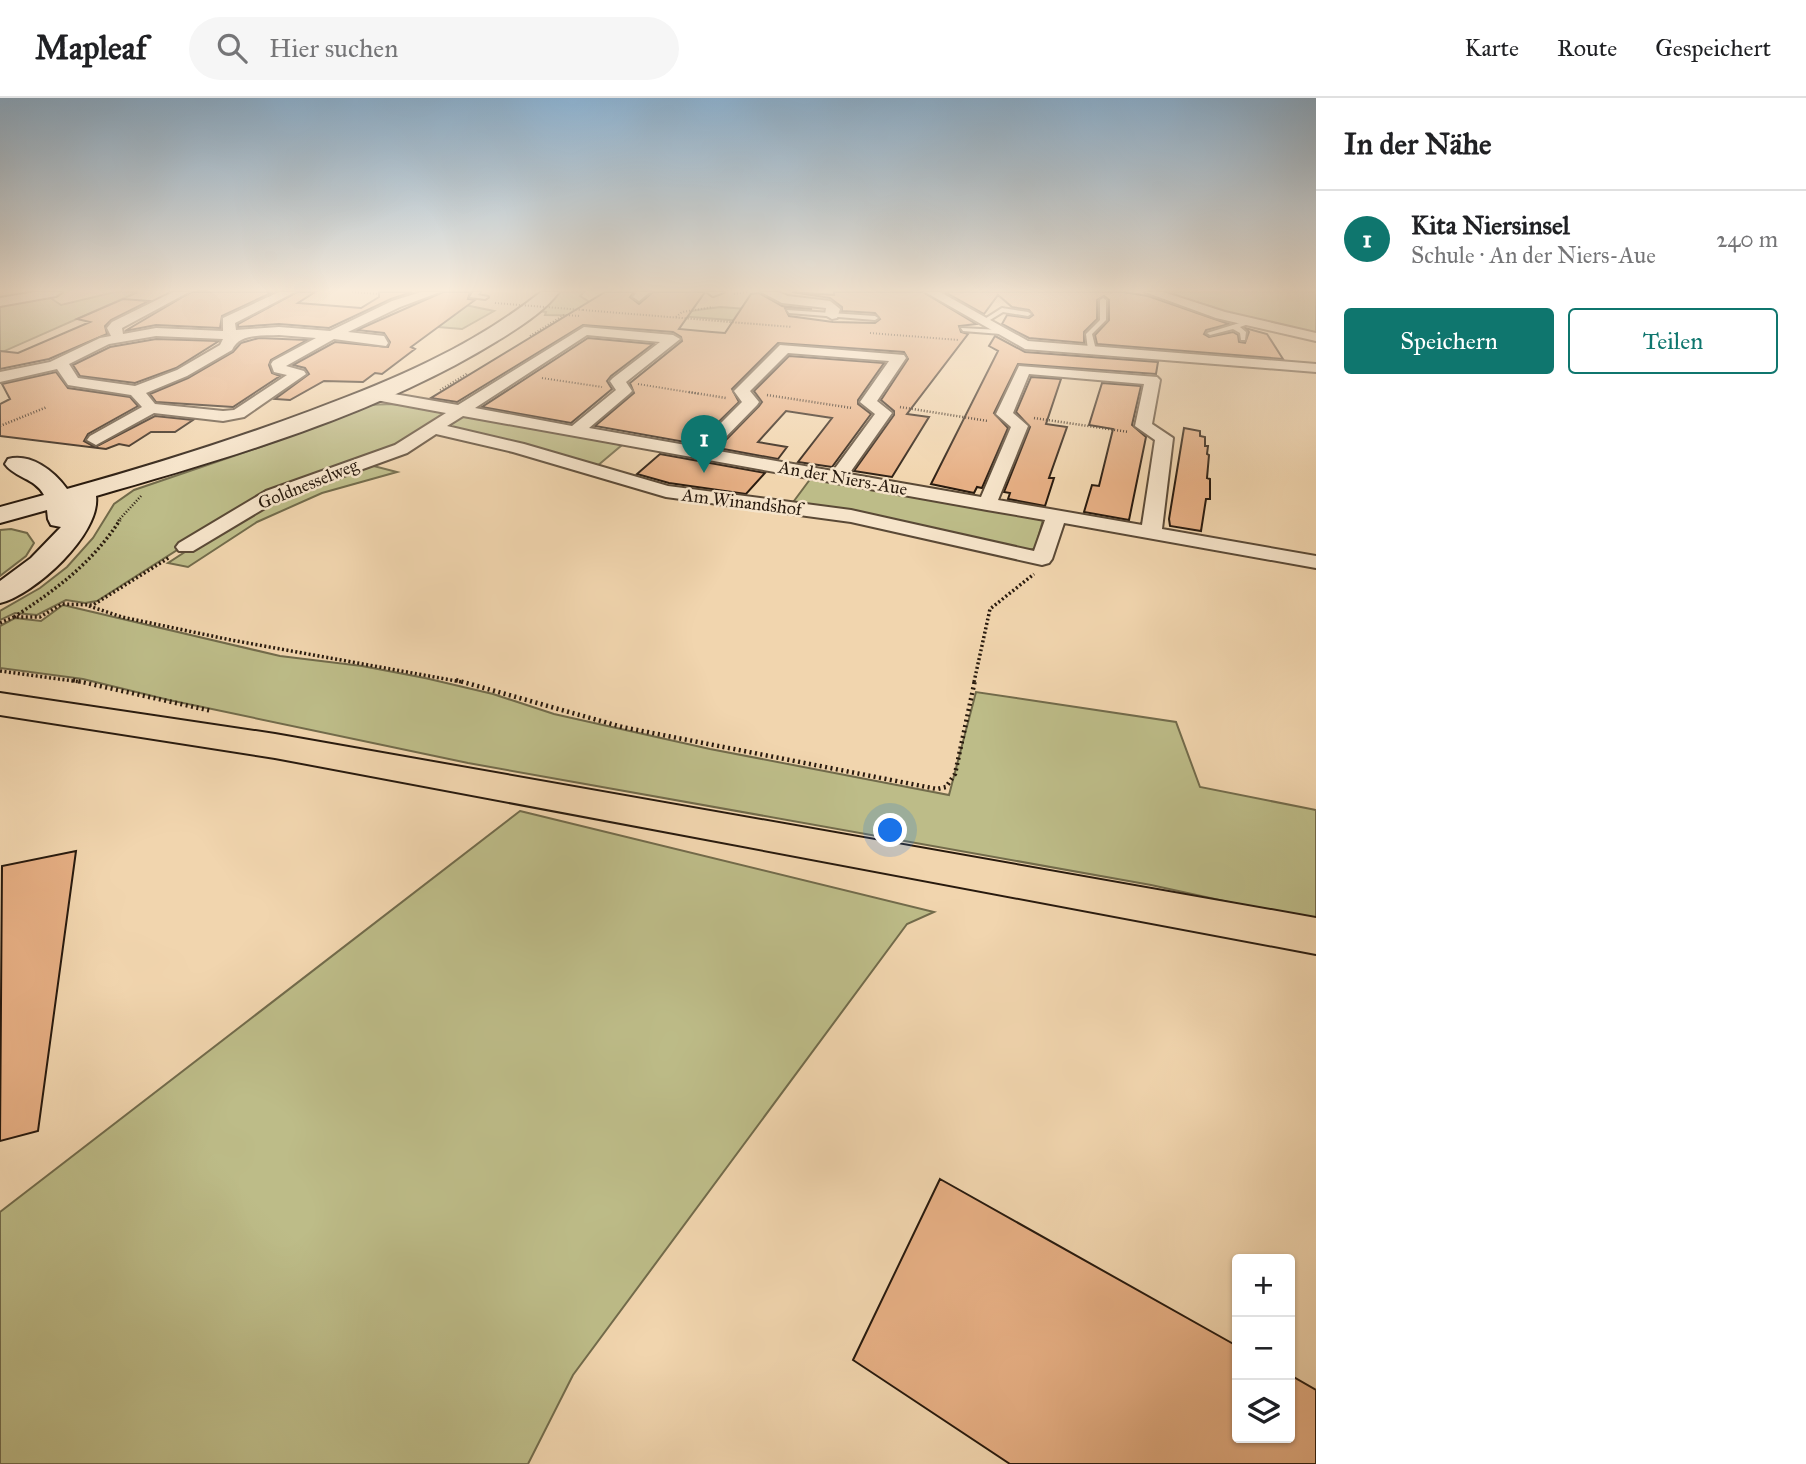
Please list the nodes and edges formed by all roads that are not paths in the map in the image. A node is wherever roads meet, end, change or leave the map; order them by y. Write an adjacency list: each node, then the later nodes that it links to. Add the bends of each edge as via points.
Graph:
1 (74, 356): 10 (street)
2 (212, 356): 13 (street)
3 (293, 356): 15 (street, via 277,365 299,374 242,412 223,416)
4 (452, 356): 14 (main road)
5 (546, 356): 16 (street)
6 (654, 356): 18 (street)
7 (779, 356): 20 (street)
8 (873, 356): 22 (street, via 899,358 868,402 884,413)
9 (1155, 356): 11 (street)
10 (61, 363): 12 (street); 13 (street, via 75,383)
11 (1316, 368)
12 (0, 377)
13 (136, 391): 15 (street)
14 (371, 395): 16 (street, An der Niers-Aue); 23 (main road, via 177,465)
15 (151, 408): 19 (street)
16 (461, 410): 17 (street); 18 (street, An der Niers-Aue)
17 (433, 428): 26 (street, Am Winandshof, via 666,491 851,516 1042,559); 29 (street, Goldnesselweg, via 389,454 273,495)
18 (576, 431): 20 (street, An der Niers-Aue)
19 (96, 440)
20 (701, 453): 22 (street, An der Niers-Aue)
21 (8, 461): 23 (main road)
22 (838, 477): 24 (street, An der Niers-Aue)
23 (67, 488): 25 (main road); 30 (main road)
24 (987, 504): 26 (street, An der Niers-Aue); 28 (street, via 1020,426 1004,414 1024,369 1152,380 1143,426 1164,438)
25 (0, 515)
26 (1056, 516): 28 (street, An der Niers-Aue)
27 (0, 525): 30 (main road, via 39,531)
28 (1151, 533): 31 (street, An der Niers-Aue)
29 (186, 547)
30 (47, 557): 32 (main road, via 24,578)
31 (1316, 562)
32 (7, 605)
33 (5, 704): 34 (main road, via 275,746)
34 (1316, 936)

